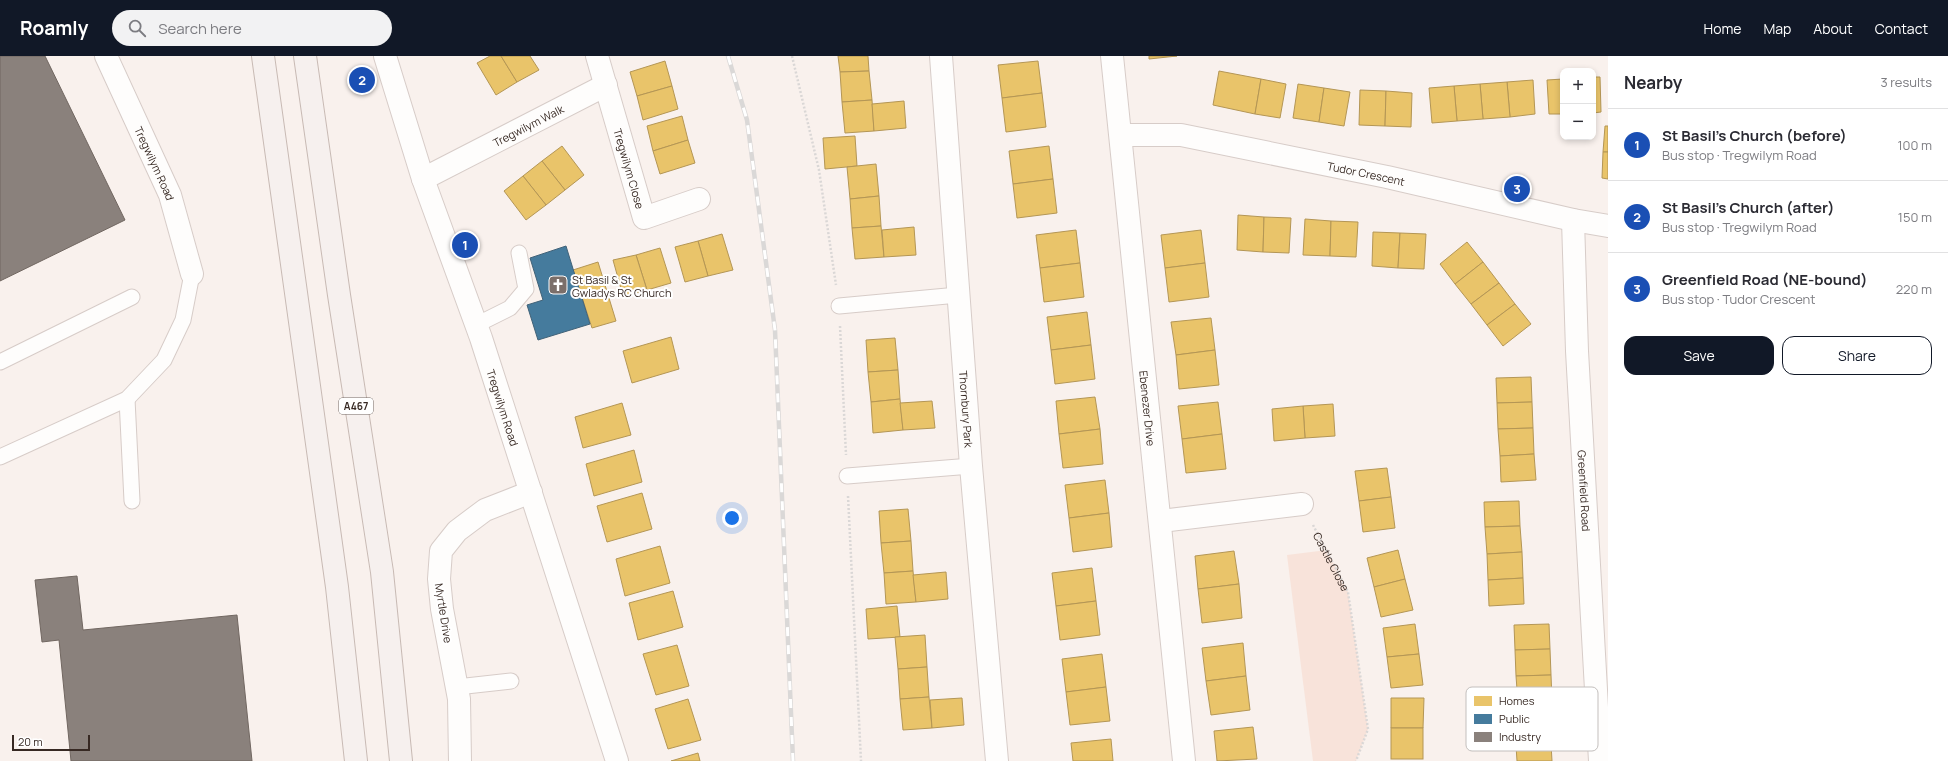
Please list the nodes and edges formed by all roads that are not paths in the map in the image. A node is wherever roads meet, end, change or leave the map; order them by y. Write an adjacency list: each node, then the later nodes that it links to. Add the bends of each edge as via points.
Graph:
1 (106, 56): 15 (street, Tregwilym Road, via 170,195)
2 (263, 56): 33 (main road, via 337,587)
3 (305, 56): 34 (main road, A467, via 336,279 382,572)
4 (385, 56): 10 (street, Tregwilym Road)
5 (597, 56): 8 (street)
6 (941, 56): 16 (street, Thornbury Park)
7 (1112, 56): 9 (street, Ebenezer Drive)
8 (606, 85): 10 (street, Tregwilym Walk); 11 (street, Tregwilym Close, via 644,218)
9 (1121, 135): 12 (street, Tudor Crescent, via 1181,135 1387,177); 28 (street, Ebenezer Drive)
10 (423, 179): 19 (street, Tregwilym Road)
11 (699, 199)
12 (1573, 220): 13 (street, Tudor Crescent); 31 (street, Greenfield Road, via 1577,351)
13 (1608, 226)
14 (520, 253): 19 (lane, via 526,290 510,308)
15 (192, 274): 21 (lane, via 184,320 164,360)
16 (958, 295): 18 (lane); 23 (street, Thornbury Park)
17 (132, 297): 20 (lane)
18 (839, 306)
19 (476, 324): 25 (street, Tregwilym Road)
20 (0, 362)
21 (127, 399): 22 (lane); 26 (lane)
22 (0, 457)
23 (971, 466): 24 (lane); 37 (street, Thornbury Park)
24 (847, 476)
25 (531, 492): 30 (street, Myrtle Drive, via 485,510 457,531 441,551 439,579 442,609); 36 (street, Tregwilym Road)
26 (132, 501)
27 (1302, 504): 28 (street)
28 (1161, 521): 38 (street, Ebenezer Drive)
29 (511, 681): 30 (lane)
30 (457, 687): 35 (street, Myrtle Drive)
31 (1596, 687)
32 (1598, 725): 39 (street, Greenfield Road)
33 (356, 761)
34 (401, 761)
35 (460, 761)
36 (617, 761)
37 (997, 761)
38 (1184, 761)
39 (1600, 761)

